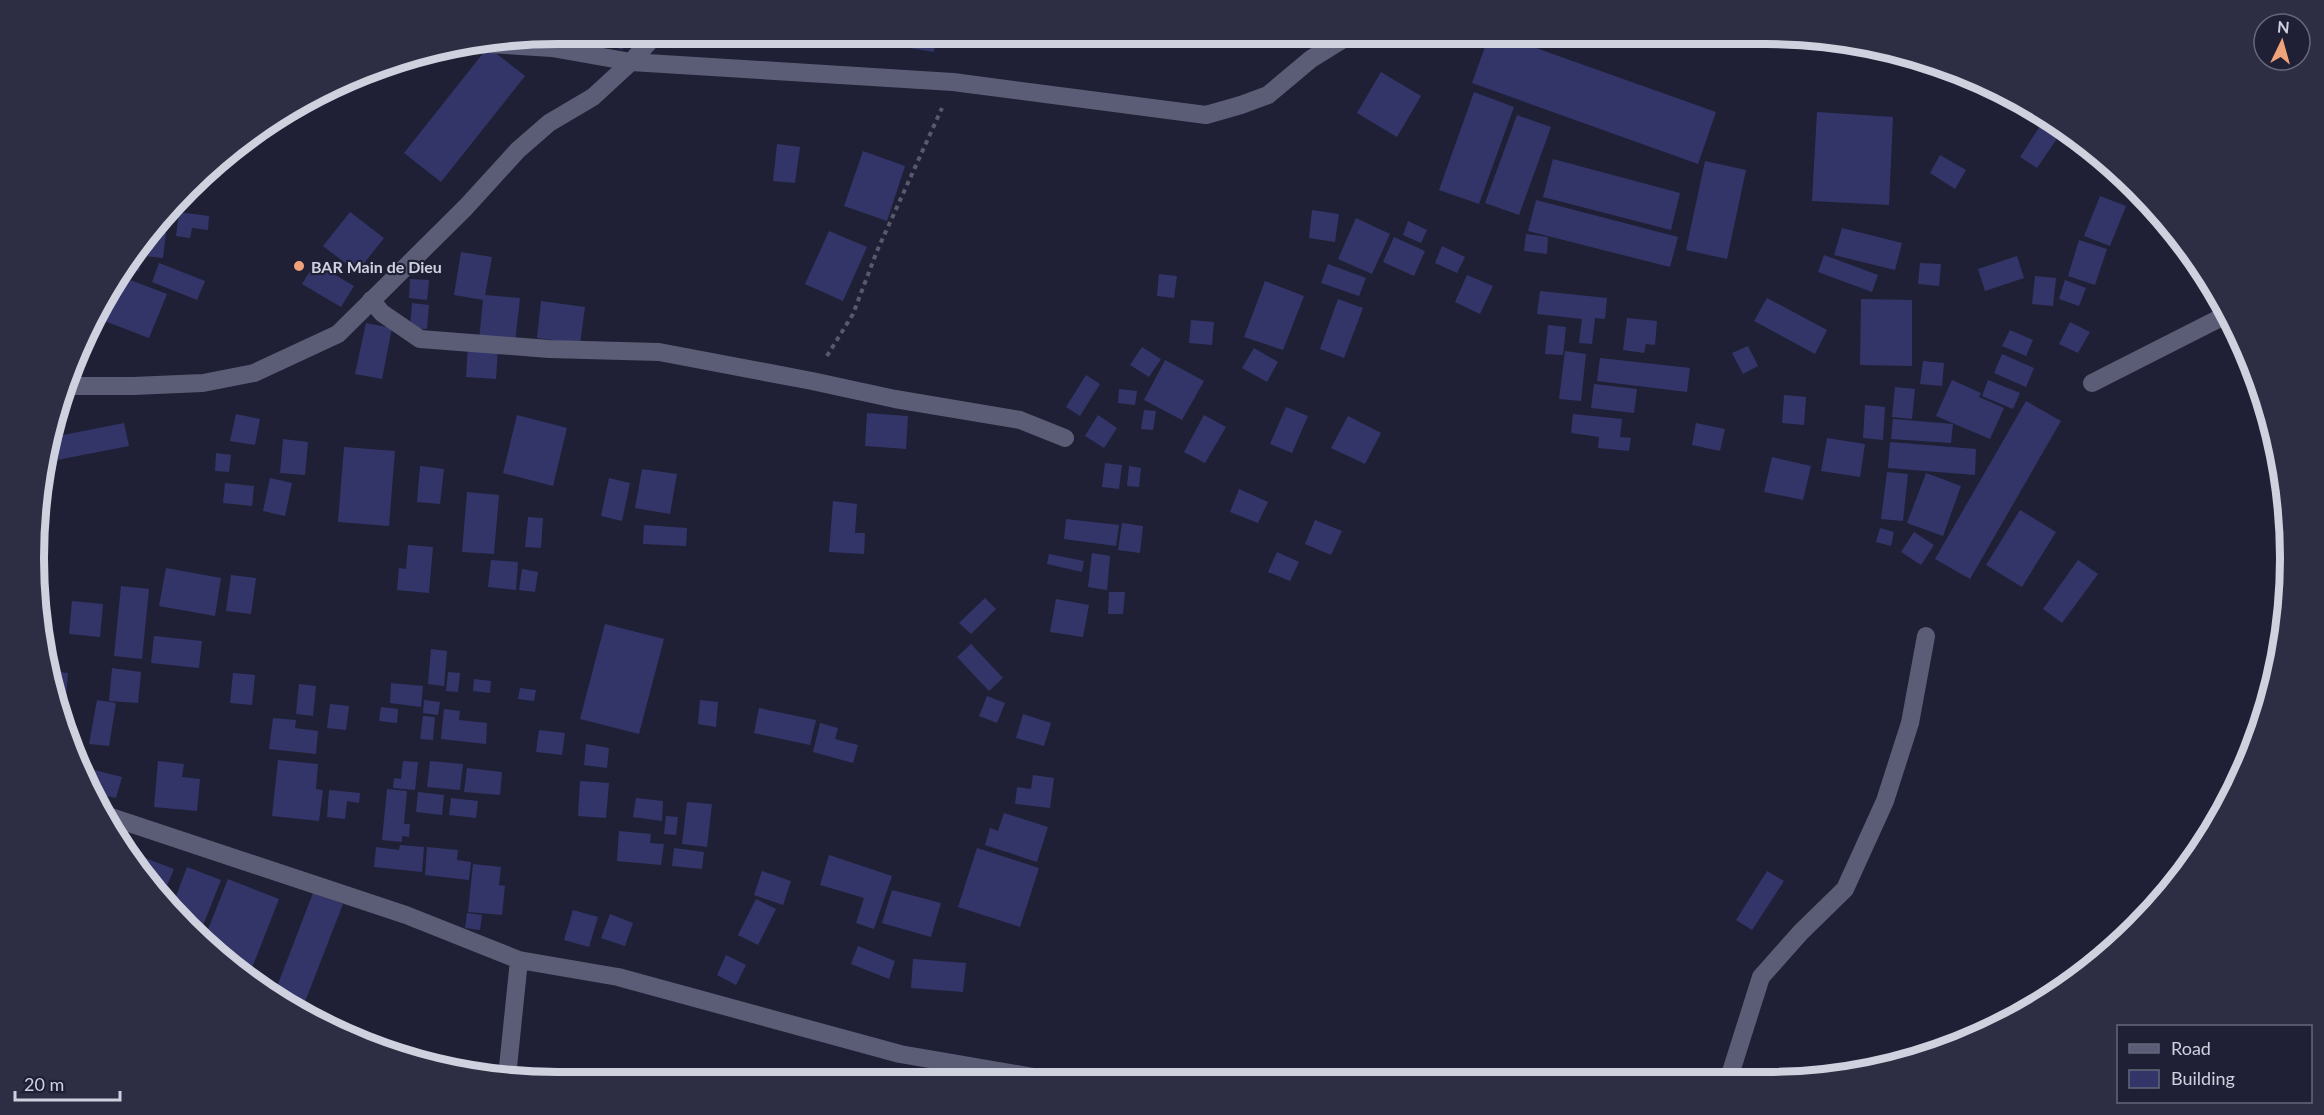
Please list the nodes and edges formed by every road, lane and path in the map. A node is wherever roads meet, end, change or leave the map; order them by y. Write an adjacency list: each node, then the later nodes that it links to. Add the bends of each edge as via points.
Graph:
1 (647, 44): 4 (street)
2 (1335, 44): 5 (street, via 1268,94 1206,115)
3 (516, 46): 4 (street)
4 (631, 62): 5 (street); 6 (street, via 593,97 549,123 518,150)
5 (953, 82): 8 (path, via 853,314)
6 (371, 300): 8 (street, via 382,313 420,339 659,352); 10 (street, via 338,334 254,373 203,383)
7 (2221, 318): 9 (street)
8 (812, 381): 11 (street, via 1020,420)
9 (2092, 383)
10 (73, 386)
11 (1065, 438)
12 (1926, 636): 17 (street, via 1910,723 1885,801 1845,889 1761,977)
13 (115, 818): 14 (street, via 406,915)
14 (519, 960): 15 (street); 16 (street, via 618,977 900,1054)
15 (508, 1069)
16 (1004, 1072)
17 (1731, 1072)

